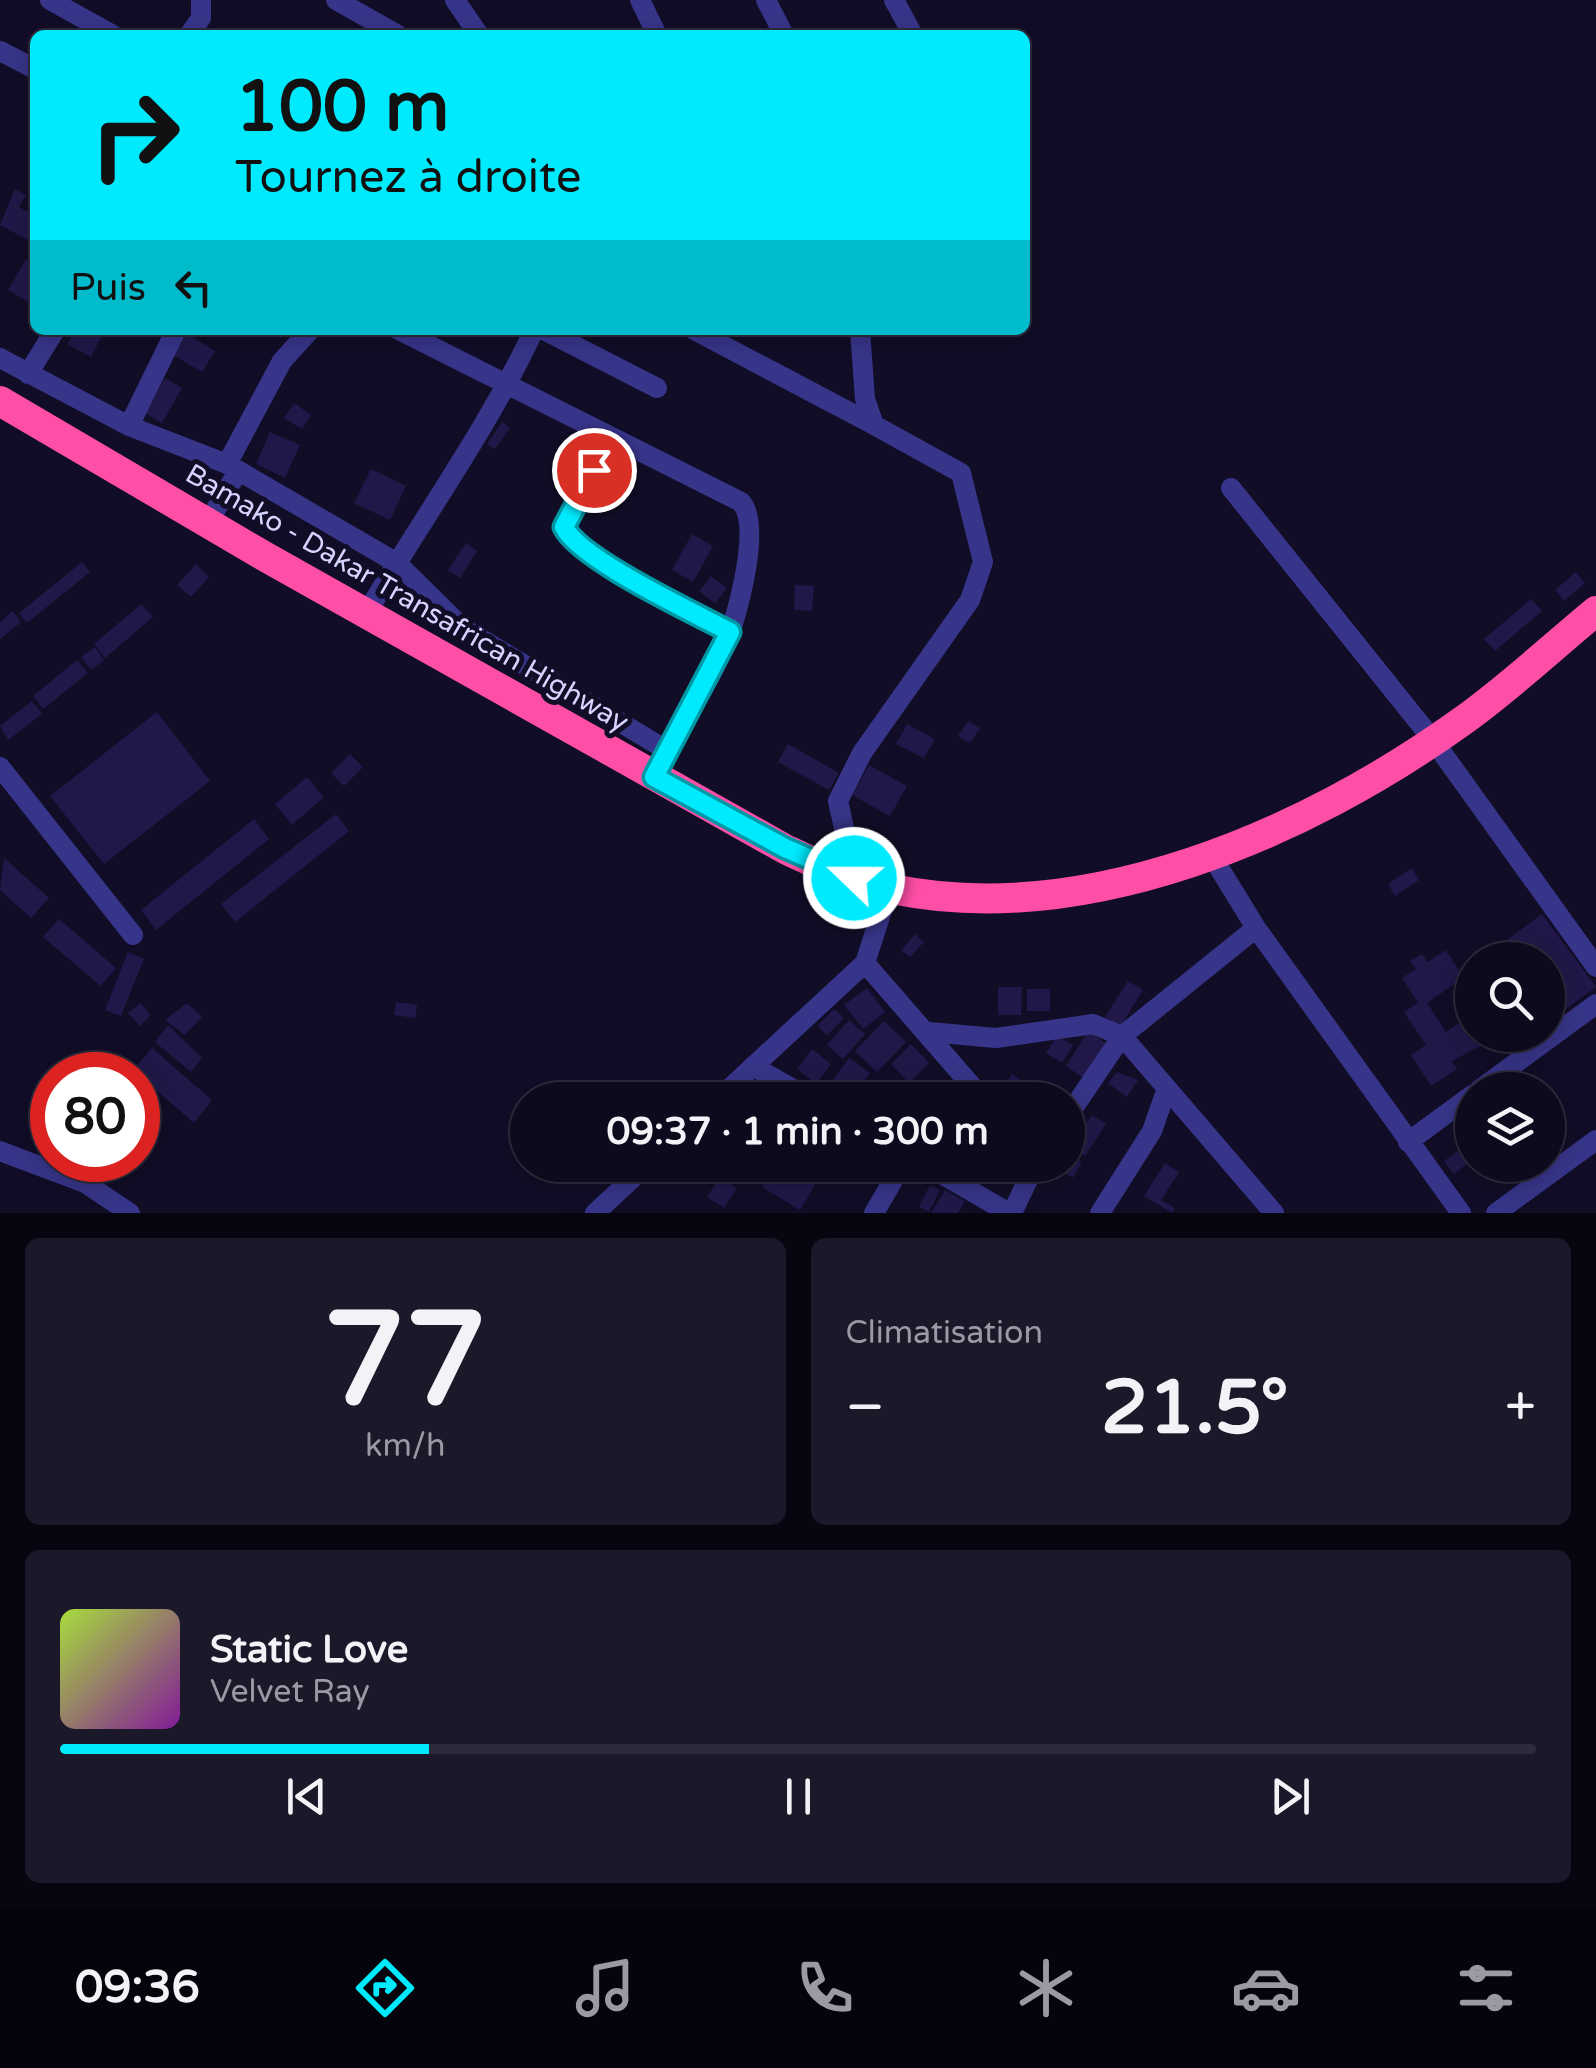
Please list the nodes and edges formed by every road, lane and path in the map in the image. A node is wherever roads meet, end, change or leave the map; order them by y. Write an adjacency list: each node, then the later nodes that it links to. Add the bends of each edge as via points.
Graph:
1 (50, 0): 8 (street)
2 (200, 0): 9 (street, via 201,18)
3 (336, 0): 10 (street)
4 (640, 0): 12 (street)
5 (766, 0): 13 (street)
6 (894, 0): 14 (street)
7 (465, 3): 11 (street)
8 (104, 30)
9 (193, 30)
10 (389, 30)
11 (477, 30)
12 (655, 30)
13 (781, 30)
14 (910, 30)
15 (0, 50): 16 (street)
16 (30, 66)
17 (52, 335): 26 (street)
18 (174, 335): 31 (street)
19 (305, 335): 33 (street, via 282,361)
20 (408, 335): 27 (street)
21 (532, 335): 27 (street)
22 (554, 335): 28 (street)
23 (703, 335): 30 (street)
24 (860, 335): 30 (street, via 865,399)
25 (0, 358): 26 (street)
26 (28, 374): 31 (street)
27 (507, 387): 32 (street); 36 (street)
28 (656, 388)
29 (0, 400): 35 (highway, Bamako - Dakar Transafrican Highway)
30 (874, 425): 44 (street, via 961,473 983,562 970,600 862,753 838,800)
31 (130, 426): 33 (street)
32 (611, 441): 39 (street, via 748,510 752,533); 39 (street, via 564,527 568,536)
33 (232, 467): 35 (street); 36 (street)
34 (1232, 488): 40 (street)
35 (208, 523): 38 (highway, Bamako - Dakar Transafrican Highway)
36 (396, 563): 38 (street); 41 (street, via 463,628)
37 (1595, 612): 40 (highway, Bamako - Dakar Transafrican Highway)
38 (366, 614): 41 (highway, Bamako - Dakar Transafrican Highway)
39 (730, 632): 41 (street)
40 (1433, 740): 43 (highway, Bamako - Dakar Transafrican Highway, via 1316,810); 49 (street)
41 (661, 764): 44 (highway, Bamako - Dakar Transafrican Highway, via 785,848)
42 (4, 776): 47 (street)
43 (1210, 853): 45 (highway, Bamako - Dakar Transafrican Highway, via 1126,881 1042,897 973,899); 46 (street)
44 (854, 878): 45 (highway, Bamako - Dakar Transafrican Highway)
45 (889, 889): 48 (street)
46 (1256, 928): 52 (street); 62 (street)
47 (133, 935)
48 (865, 963): 51 (street); 53 (street)
49 (1596, 966)
50 (1596, 1004): 54 (street)
51 (929, 1032): 52 (street, via 996,1038 1093,1024); 57 (street)
52 (1122, 1036): 58 (street); 59 (street)
53 (754, 1066): 55 (street); 56 (street)
54 (1503, 1072)
55 (737, 1082)
56 (781, 1082)
57 (969, 1082)
58 (1166, 1090): 72 (street, via 1152,1131); 73 (street)
59 (1085, 1091)
60 (1455, 1107): 62 (street)
61 (1596, 1140): 75 (street)
62 (1408, 1142): 74 (street)
63 (0, 1150): 68 (street, via 85,1183)
64 (629, 1182): 69 (street)
65 (892, 1182): 70 (street)
66 (956, 1182): 71 (street)
67 (1026, 1182): 71 (street)
68 (130, 1213)
69 (595, 1213)
70 (874, 1213)
71 (1011, 1213)
72 (1100, 1213)
73 (1274, 1213)
74 (1461, 1213)
75 (1496, 1213)

